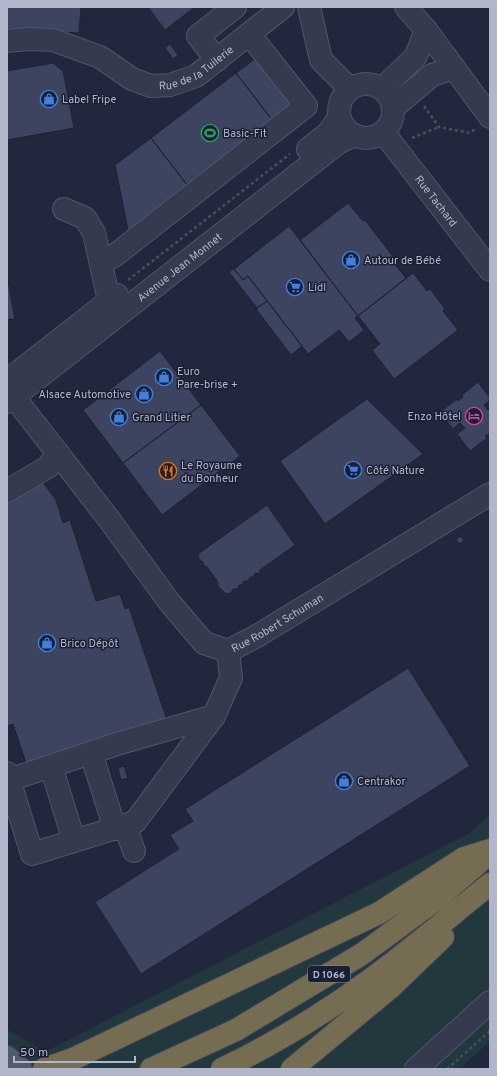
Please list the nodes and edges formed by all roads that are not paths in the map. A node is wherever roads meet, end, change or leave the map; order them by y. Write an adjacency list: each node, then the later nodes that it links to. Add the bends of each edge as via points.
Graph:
1 (235, 7): 8 (street, via 198,36)
2 (283, 7): 6 (street, Rue de la Tuilerie)
3 (309, 7): 10 (street, via 321,60)
4 (406, 7): 5 (street)
5 (426, 30): 9 (street); 11 (street, via 416,56)
6 (248, 34): 8 (street, Rue de la Tuilerie); 19 (street, via 306,106 114,256)
7 (7, 41): 8 (street, Rue de la Tuilerie, via 53,40 100,57 132,79 151,86 170,85 196,76)
8 (217, 60)
9 (454, 68): 12 (street, via 432,75); 13 (street)
10 (350, 88): 11 (street, via 366,83); 14 (street, via 340,101)
11 (382, 89): 12 (street, via 391,100)
12 (393, 108): 15 (street, via 389,125)
13 (490, 116)
14 (339, 118): 16 (street, via 347,131); 20 (street, Avenue Jean Monnet, via 328,133)
15 (383, 132): 16 (street, via 369,138); 18 (street, Rue Tachard)
16 (354, 135): 20 (street, Avenue Jean Monnet, via 338,143)
17 (64, 209): 19 (street, via 85,218 94,233)
18 (487, 261)
19 (101, 263): 20 (street)
20 (113, 302): 21 (street, Avenue Jean Monnet)
21 (9, 393): 22 (street, Rue Robert Schuman)
22 (58, 453): 23 (street, via 48,467); 25 (street, Rue Robert Schuman, via 170,603 204,643)
23 (7, 491)
24 (490, 494): 25 (street, Rue Robert Schuman, via 257,636)
25 (228, 651): 26 (street, via 231,678)
26 (214, 716): 27 (street); 30 (street, via 135,822)
27 (91, 753): 28 (street); 30 (street)
28 (51, 766): 29 (street); 31 (street)
29 (8, 777): 31 (street, via 32,854)
30 (120, 827): 31 (street); 32 (street)
31 (74, 841)
32 (134, 851)
33 (490, 851): 39 (highway, via 464,858 379,913 73,1059); 40 (highway, D 1066, via 437,899 362,954 236,1030)
34 (490, 884): 41 (highway, D 1066, via 324,1012)
35 (490, 891): 42 (highway, via 390,988)
36 (490, 1002): 43 (street)
37 (7, 1057): 38 (main road)
38 (21, 1069)
39 (44, 1069)
40 (151, 1069)
41 (222, 1069)
42 (292, 1069)
43 (416, 1069)

